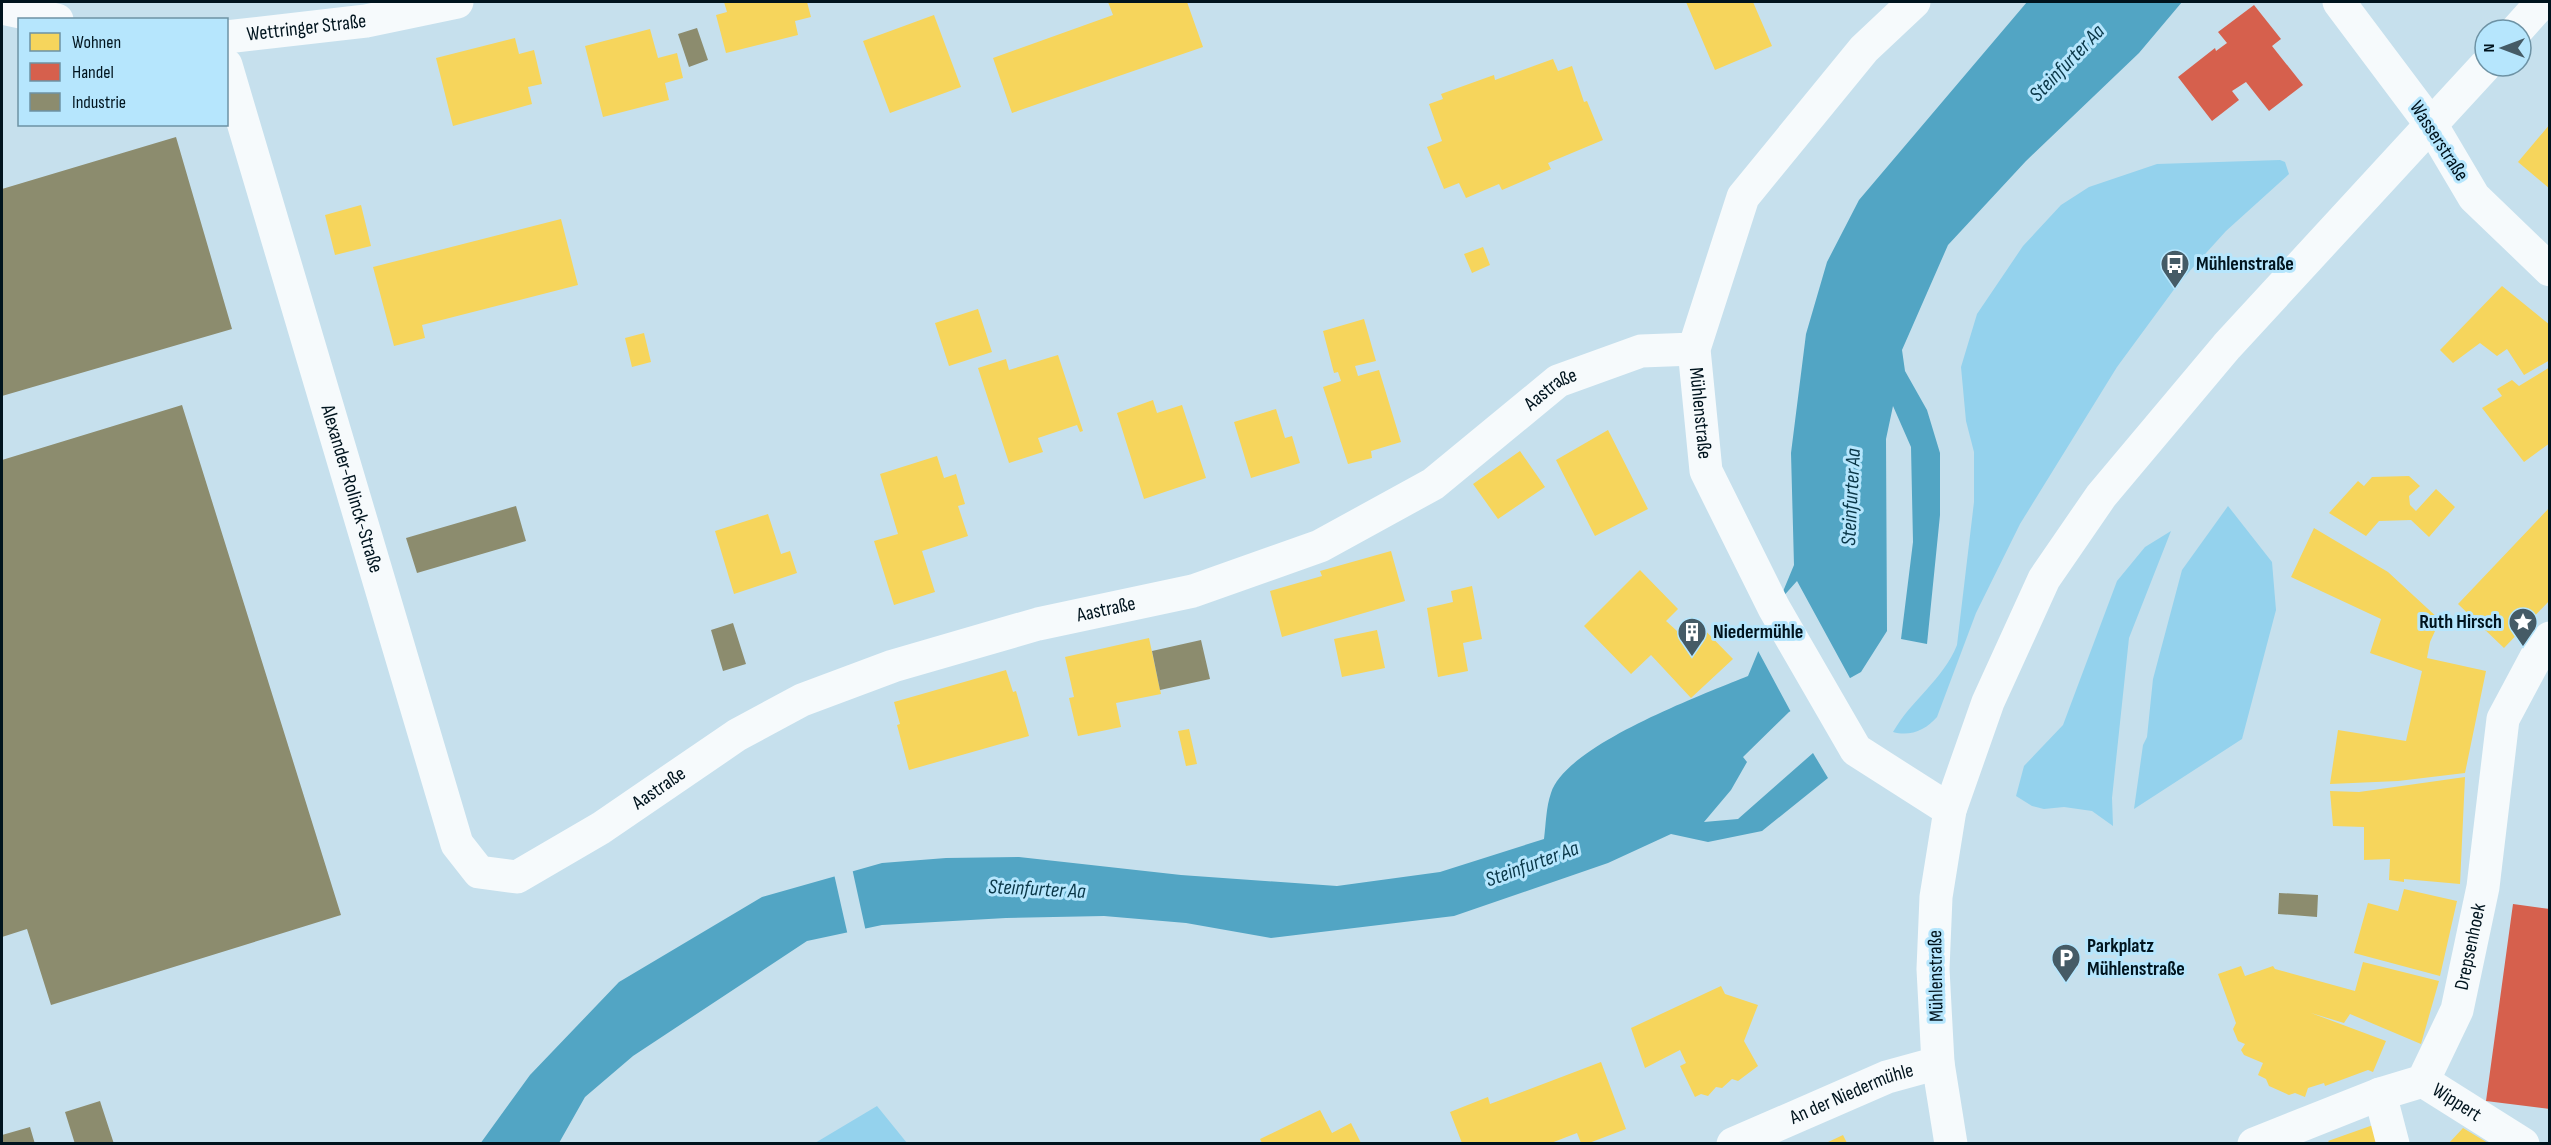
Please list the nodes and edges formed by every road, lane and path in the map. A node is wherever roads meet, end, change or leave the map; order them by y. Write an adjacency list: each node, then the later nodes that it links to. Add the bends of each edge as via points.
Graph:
1 (457, 2): 8 (street, Wettringer Straße, via 366,21)
2 (1914, 2): 13 (street, Mühlenstraße, via 1864,49 1743,197)
3 (2338, 2): 11 (street, Wasserstraße)
4 (2542, 2): 7 (street)
5 (2, 8): 6 (street)
6 (48, 18)
7 (2528, 18)
8 (228, 37)
9 (228, 72): 16 (street, Alexander-Rolinck-Straße, via 457,844 479,872)
10 (2474, 78): 11 (street, Mühlenstraße)
11 (2432, 126): 12 (street, Wasserstraße, via 2474,197); 15 (street, Mühlenstraße, via 2227,346 2100,496 2044,579 1988,702)
12 (2550, 270)
13 (1694, 349): 15 (street, Mühlenstraße, via 1706,471 1774,608 1857,750); 16 (street, Aastraße, via 1641,351 1558,381 1432,484 1320,546 1193,591 1038,624 893,666 802,700 737,735 601,828)
14 (2550, 638): 18 (street, Drepsenhoek, via 2503,719 2483,887 2457,1010)
15 (1950, 810): 17 (street, Mühlenstraße, via 1936,897 1933,969)
16 (517, 877)
17 (1938, 1063): 20 (street, An der Niedermühle, via 1887,1077); 21 (street, Mühlenstraße)
18 (2423, 1081): 19 (street); 24 (street, Wippert)
19 (2380, 1094): 22 (street); 23 (street)
20 (1733, 1143)
21 (1951, 1143)
22 (2254, 1143)
23 (2393, 1143)
24 (2523, 1143)

